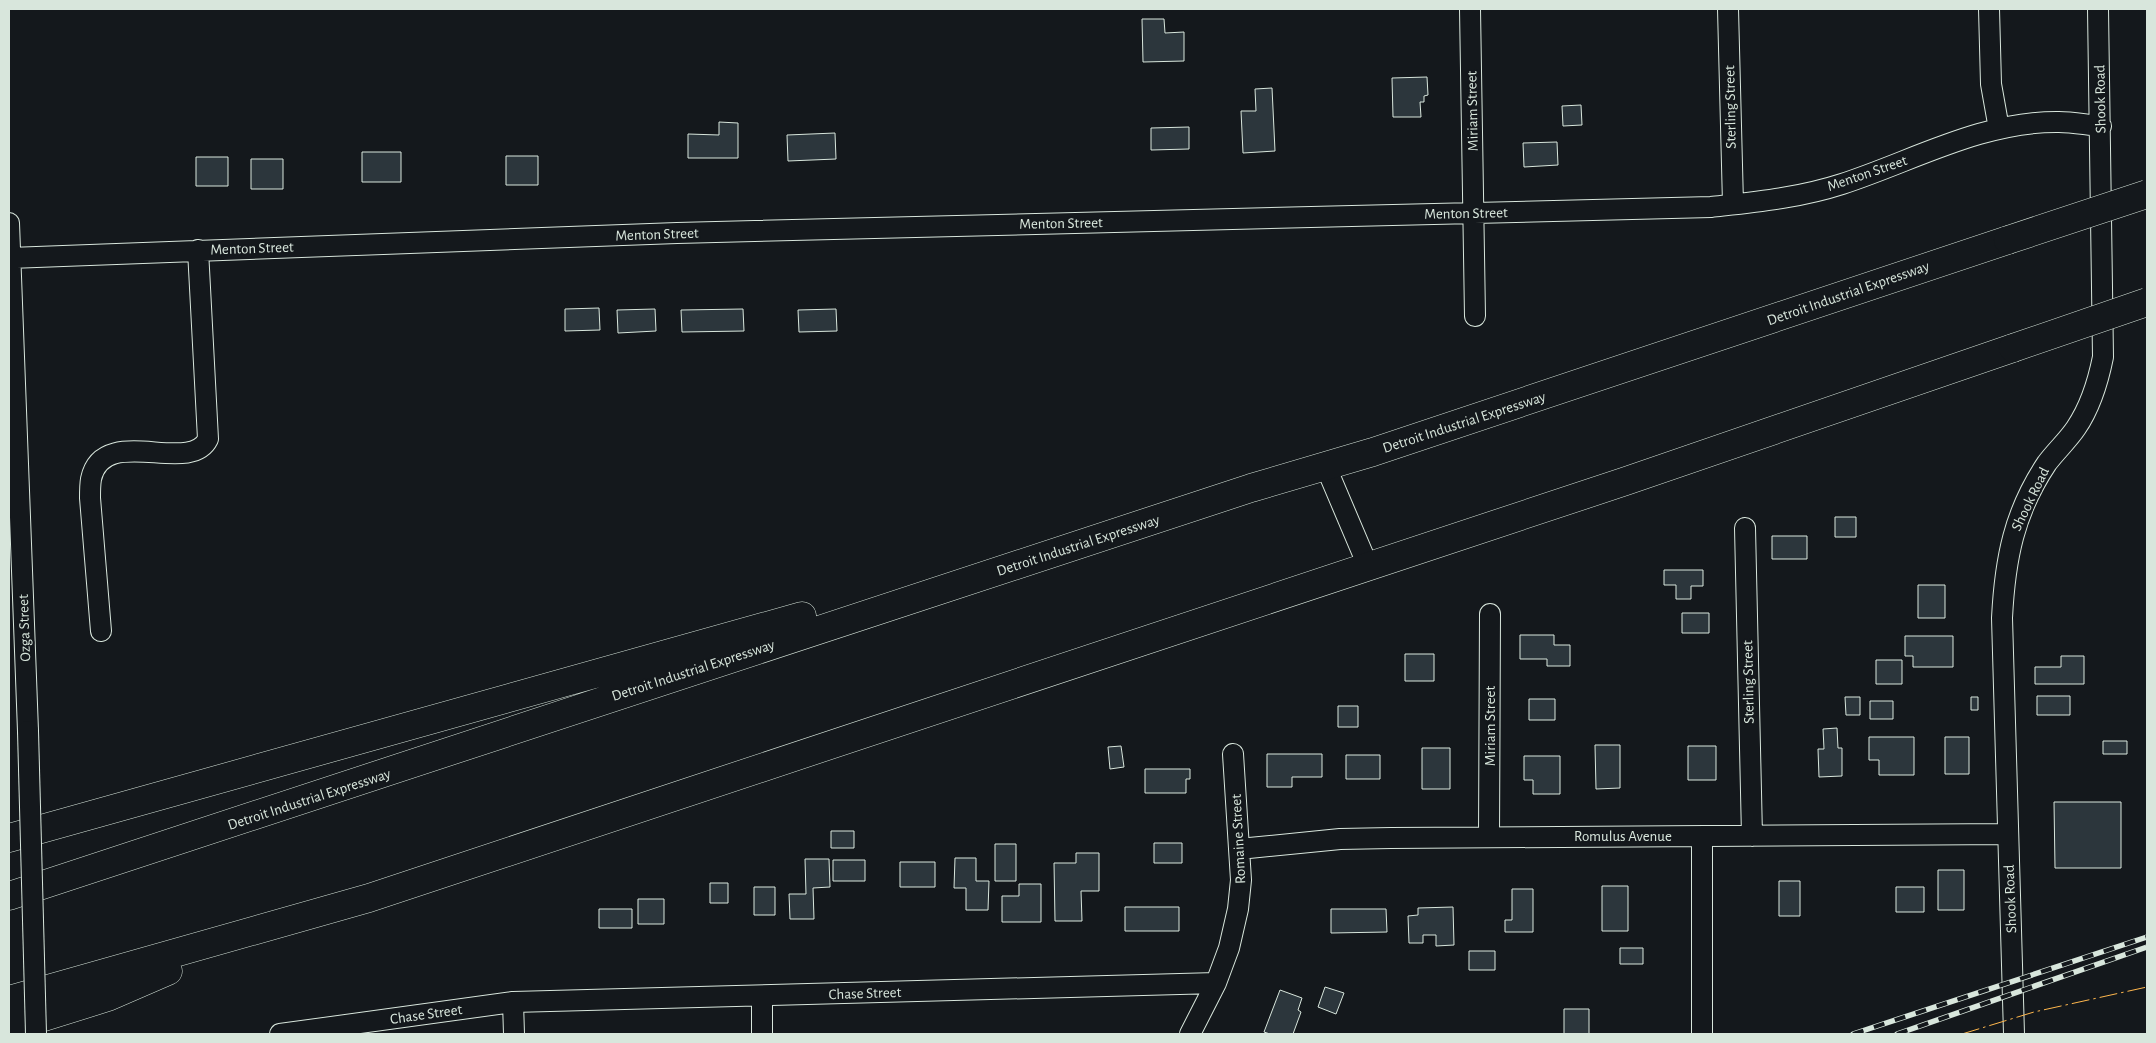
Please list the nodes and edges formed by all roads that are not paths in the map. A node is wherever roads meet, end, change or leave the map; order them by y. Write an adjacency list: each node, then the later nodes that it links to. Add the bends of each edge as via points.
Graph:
1 (1470, 9): 9 (street, Miriam Street)
2 (1728, 9): 8 (street, Sterling Street)
3 (1989, 9): 6 (street, via 1991,84)
4 (2098, 9): 5 (street, Shook Road)
5 (2101, 126): 6 (street, Menton Street, via 2059,122); 25 (street, Shook Road, via 2103,357 2098,382 2076,429 2048,462 2033,487 2012,537 2004,578 2002,618)
6 (1999, 129): 8 (street, Menton Street, via 1959,140 1841,184 1782,199)
7 (2147, 194): 16 (highway, Detroit Industrial Expressway, bridge)
8 (1733, 204): 9 (street, Menton Street)
9 (1475, 212): 11 (street, Menton Street); 14 (street, Miriam Street)
10 (9, 223): 12 (street, Ozga Street)
11 (198, 250): 12 (street, Menton Street); 21 (street, via 208,439 205,446 195,450 119,452 109,455 98,465 91,478 90,498)
12 (10, 258): 15 (street, Ozga Street)
13 (2147, 302): 19 (highway, bridge)
14 (1475, 316)
15 (11, 350): 38 (street, Ozga Street, bridge, via 28,731)
16 (1326, 467): 17 (highway, Detroit Industrial Expressway); 19 (street)
17 (1251, 488): 23 (highway); 31 (highway, Detroit Industrial Expressway)
18 (1745, 528): 27 (street, Sterling Street)
19 (1368, 566): 32 (highway, via 386,893)
20 (1490, 614): 28 (street, Miriam Street)
21 (101, 631)
22 (1233, 754): 30 (street, Romaine Street)
23 (66, 822): 24 (highway); 29 (highway)
24 (9, 831)
25 (2008, 834): 27 (street, Romulus Avenue); 44 (street, Shook Road)
26 (1702, 836): 27 (street, Romulus Avenue); 28 (street, Romulus Avenue); 43 (street)
27 (1752, 836)
28 (1489, 837): 30 (street, Romulus Avenue, via 1340,840)
29 (9, 838)
30 (1239, 848): 33 (street, Romaine Street, via 1242,880 1238,909)
31 (9, 896)
32 (268, 928): 35 (highway); 37 (highway, via 108,997)
33 (1216, 983): 34 (street, Chase Street); 42 (street, Romaine Street)
34 (762, 996): 36 (street, Chase Street); 41 (street)
35 (9, 1000)
36 (513, 1002): 39 (street, Chase Street); 40 (street)
37 (9, 1028)
38 (36, 1034)
39 (280, 1034)
40 (514, 1034)
41 (762, 1034)
42 (1190, 1034)
43 (1702, 1034)
44 (2014, 1034)

